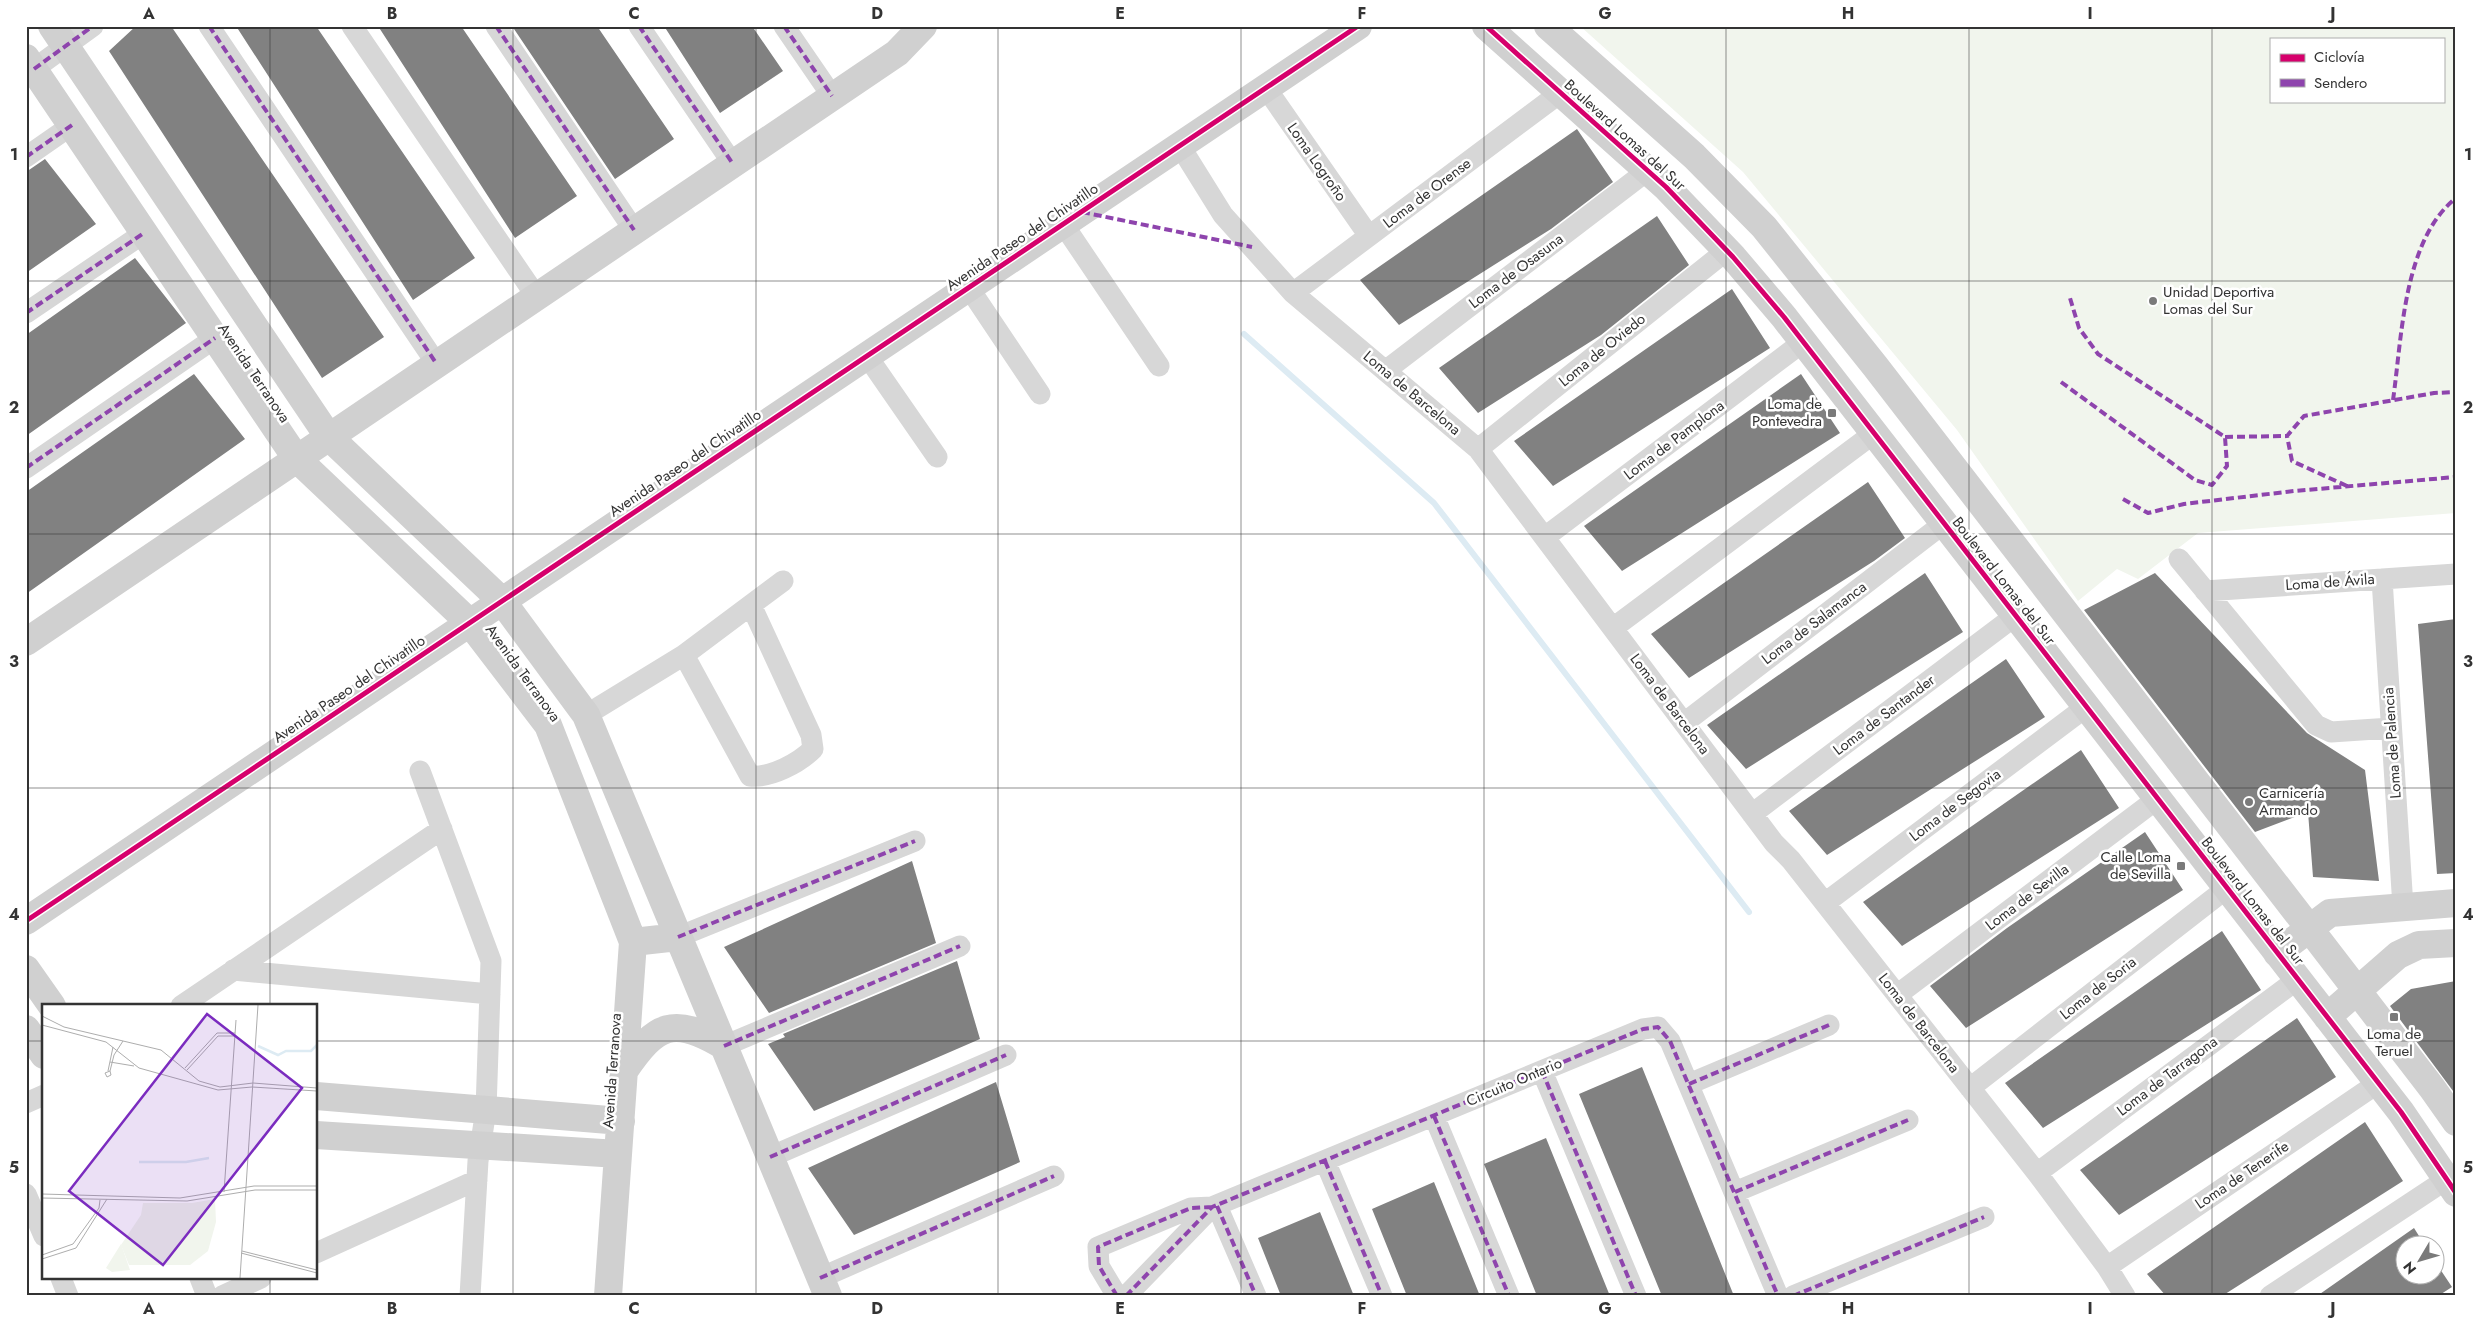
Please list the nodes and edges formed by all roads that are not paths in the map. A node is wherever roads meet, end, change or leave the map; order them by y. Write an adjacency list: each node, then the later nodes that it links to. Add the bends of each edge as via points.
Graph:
1 (92, 26): 11 (street)
2 (209, 26): 33 (street)
3 (352, 26): 28 (street)
4 (496, 26): 22 (street)
5 (639, 26): 19 (street)
6 (784, 26): 15 (street)
7 (923, 26): 15 (street, via 897,53)
8 (1358, 26): 13 (street, Avenida Paseo del Chivatillo)
9 (1486, 26): 14 (street, Boulevard Lomas del Sur)
10 (1548, 26): 40 (street, Boulevard Lomas del Sur, via 1694,156 1764,227)
11 (58, 36): 12 (street); 38 (street, Avenida Terranova)
12 (30, 64): 16 (street, Avenida Terranova)
13 (1266, 88): 17 (street, Avenida Paseo del Chivatillo); 24 (street, Loma Logroño)
14 (1560, 93): 20 (street, Boulevard Lomas del Sur); 24 (street, Loma de Orense)
15 (832, 96): 19 (street)
16 (72, 126): 18 (street); 23 (street, Avenida Terranova)
17 (1180, 146): 21 (street, Avenida Paseo del Chivatillo); 27 (street, Loma de Barcelona, via 1224,215)
18 (26, 157)
19 (733, 164): 22 (street)
20 (1647, 171): 25 (street, Boulevard Lomas del Sur); 35 (street, Loma de Osasuna)
21 (1063, 224): 26 (street, Avenida Paseo del Chivatillo); 34 (street)
22 (634, 230): 28 (street)
23 (144, 232): 29 (street); 30 (street, Avenida Terranova)
24 (1369, 236): 27 (street, Loma de Orense)
25 (1726, 251): 31 (street, Boulevard Lomas del Sur); 39 (street, Loma de Oviedo)
26 (969, 288): 32 (street, Avenida Paseo del Chivatillo); 36 (street)
27 (1293, 292): 35 (street, Loma de Barcelona)
28 (536, 296): 33 (street)
29 (26, 313)
30 (215, 338): 42 (street, Avenida Terranova); 43 (street)
31 (1803, 342): 37 (street, Boulevard Lomas del Sur); 46 (street, Loma de Pamplona)
32 (867, 356): 41 (street); 52 (street, Avenida Paseo del Chivatillo)
33 (436, 363): 38 (street)
34 (1159, 366)
35 (1386, 371): 39 (street, Loma de Barcelona)
36 (1040, 394)
37 (1873, 434): 44 (street, Boulevard Lomas del Sur); 56 (street)
38 (328, 436): 42 (street); 52 (street, Avenida Terranova)
39 (1478, 449): 46 (street, Loma de Barcelona)
40 (1940, 452): 44 (street); 73 (street, Boulevard Lomas del Sur)
41 (937, 457)
42 (296, 458): 55 (street, Avenida Terranova); 57 (street)
43 (26, 468)
44 (1908, 478): 45 (street, Boulevard Lomas del Sur)
45 (1943, 524): 54 (street, Boulevard Lomas del Sur); 61 (street, Loma de Salamanca)
46 (1544, 537): 56 (street, Loma de Barcelona)
47 (2179, 558): 51 (street)
48 (2456, 574): 49 (street, Loma de Ávila)
49 (2382, 579): 51 (street, Loma de Ávila); 62 (street, Loma de Palencia)
50 (783, 581): 53 (street)
51 (2205, 591): 62 (street, via 2316,725 2331,732)
52 (502, 601): 55 (street, Avenida Paseo del Chivatillo); 60 (street, Avenida Terranova)
53 (751, 605): 58 (street); 58 (street, via 811,735 814,749 804,758 760,777 750,776)
54 (2015, 616): 59 (street, Boulevard Lomas del Sur); 65 (street, Loma de Santander)
55 (470, 623): 72 (street, Avenida Paseo del Chivatillo); 75 (street, Avenida Terranova, via 548,725)
56 (1613, 628): 61 (street, Loma de Barcelona)
57 (26, 642)
58 (684, 655): 60 (street)
59 (2086, 707): 64 (street, Boulevard Lomas del Sur); 70 (street, Loma de Segovia)
60 (586, 715): 74 (street, Avenida Terranova)
61 (1684, 723): 65 (street, Loma de Barcelona)
62 (2392, 728): 71 (street, Loma de Palencia)
63 (420, 771): 66 (street)
64 (2157, 799): 68 (street, Boulevard Lomas del Sur); 84 (street, Loma de Sevilla)
65 (1752, 814): 70 (street, Loma de Barcelona)
66 (442, 829): 80 (street); 83 (street, via 491,961)
67 (915, 840): 74 (street)
68 (2227, 888): 78 (street, Boulevard Lomas del Sur); 97 (street, Loma de Soria)
69 (2456, 902): 71 (street)
70 (1824, 903): 84 (street, Loma de Barcelona)
71 (2403, 907): 73 (street, via 2330,913)
72 (26, 920)
73 (2309, 928): 78 (street); 82 (street, Boulevard Lomas del Sur)
74 (678, 936): 75 (street); 90 (street, Avenida Terranova)
75 (633, 942): 93 (street, Avenida Terranova)
76 (2456, 943): 82 (street, via 2419,945 2398,955)
77 (960, 946): 90 (street)
78 (2277, 953): 81 (street, Boulevard Lomas del Sur)
79 (26, 970): 85 (street)
80 (233, 970): 83 (street); 86 (street)
81 (2298, 979): 87 (street, Boulevard Lomas del Sur); 111 (street, Loma de Tarragona)
82 (2358, 991): 87 (street); 105 (street, Boulevard Lomas del Sur)
83 (490, 994): 101 (street)
84 (1897, 995): 97 (street, Loma de Barcelona)
85 (51, 1004)
86 (184, 1004)
87 (2327, 1017): 95 (street, Boulevard Lomas del Sur)
88 (1829, 1025): 96 (street)
89 (26, 1029): 91 (street)
90 (724, 1046): 93 (street, via 687,1028 669,1028 645,1043); 109 (street, Avenida Terranova)
91 (42, 1052)
92 (1006, 1055): 109 (street)
93 (624, 1071): 104 (street, Avenida Terranova)
94 (1542, 1071): 96 (street, Circuito Ontario, via 1643,1028 1658,1027 1670,1041); 102 (street, Circuito Ontario); 136 (street)
95 (2378, 1083): 114 (street, Boulevard Lomas del Sur); 121 (street, Loma de Tenerife)
96 (1689, 1084): 115 (street, Circuito Ontario)
97 (1970, 1088): 111 (street, Loma de Barcelona)
98 (42, 1096): 100 (street)
99 (318, 1096): 101 (street)
100 (26, 1103)
101 (486, 1110): 104 (street); 107 (street)
102 (1434, 1116): 110 (street, Circuito Ontario); 135 (street)
103 (1908, 1120): 115 (street)
104 (621, 1121): 108 (street, Avenida Terranova)
105 (2456, 1122)
106 (318, 1136): 107 (street)
107 (481, 1146): 108 (street); 113 (street)
108 (618, 1154): 130 (street, Avenida Terranova)
109 (770, 1157): 125 (street, Avenida Terranova)
110 (1325, 1161): 117 (street, Circuito Ontario); 134 (street)
111 (2037, 1173): 121 (street, Loma de Barcelona)
112 (1054, 1176): 125 (street)
113 (477, 1180): 120 (street); 129 (street)
114 (2451, 1186): 140 (street)
115 (1735, 1192): 137 (street, Circuito Ontario)
116 (26, 1194): 119 (street)
117 (1215, 1206): 131 (street, via 1190,1208 1098,1247 1099,1266); 132 (street, Circuito Ontario); 133 (street)
118 (1984, 1217): 138 (street)
119 (42, 1231)
120 (318, 1250)
121 (2107, 1267): 139 (street, Loma de Barcelona)
122 (62, 1280): 126 (street)
123 (201, 1280): 127 (street)
124 (256, 1280): 128 (street)
125 (824, 1287)
126 (68, 1296)
127 (207, 1296)
128 (222, 1296)
129 (470, 1296)
130 (608, 1296)
131 (1117, 1296)
132 (1126, 1296)
133 (1256, 1296)
134 (1382, 1296)
135 (1509, 1296)
136 (1636, 1296)
137 (1778, 1296)
138 (1793, 1296)
139 (2125, 1296)
140 (2270, 1296)

